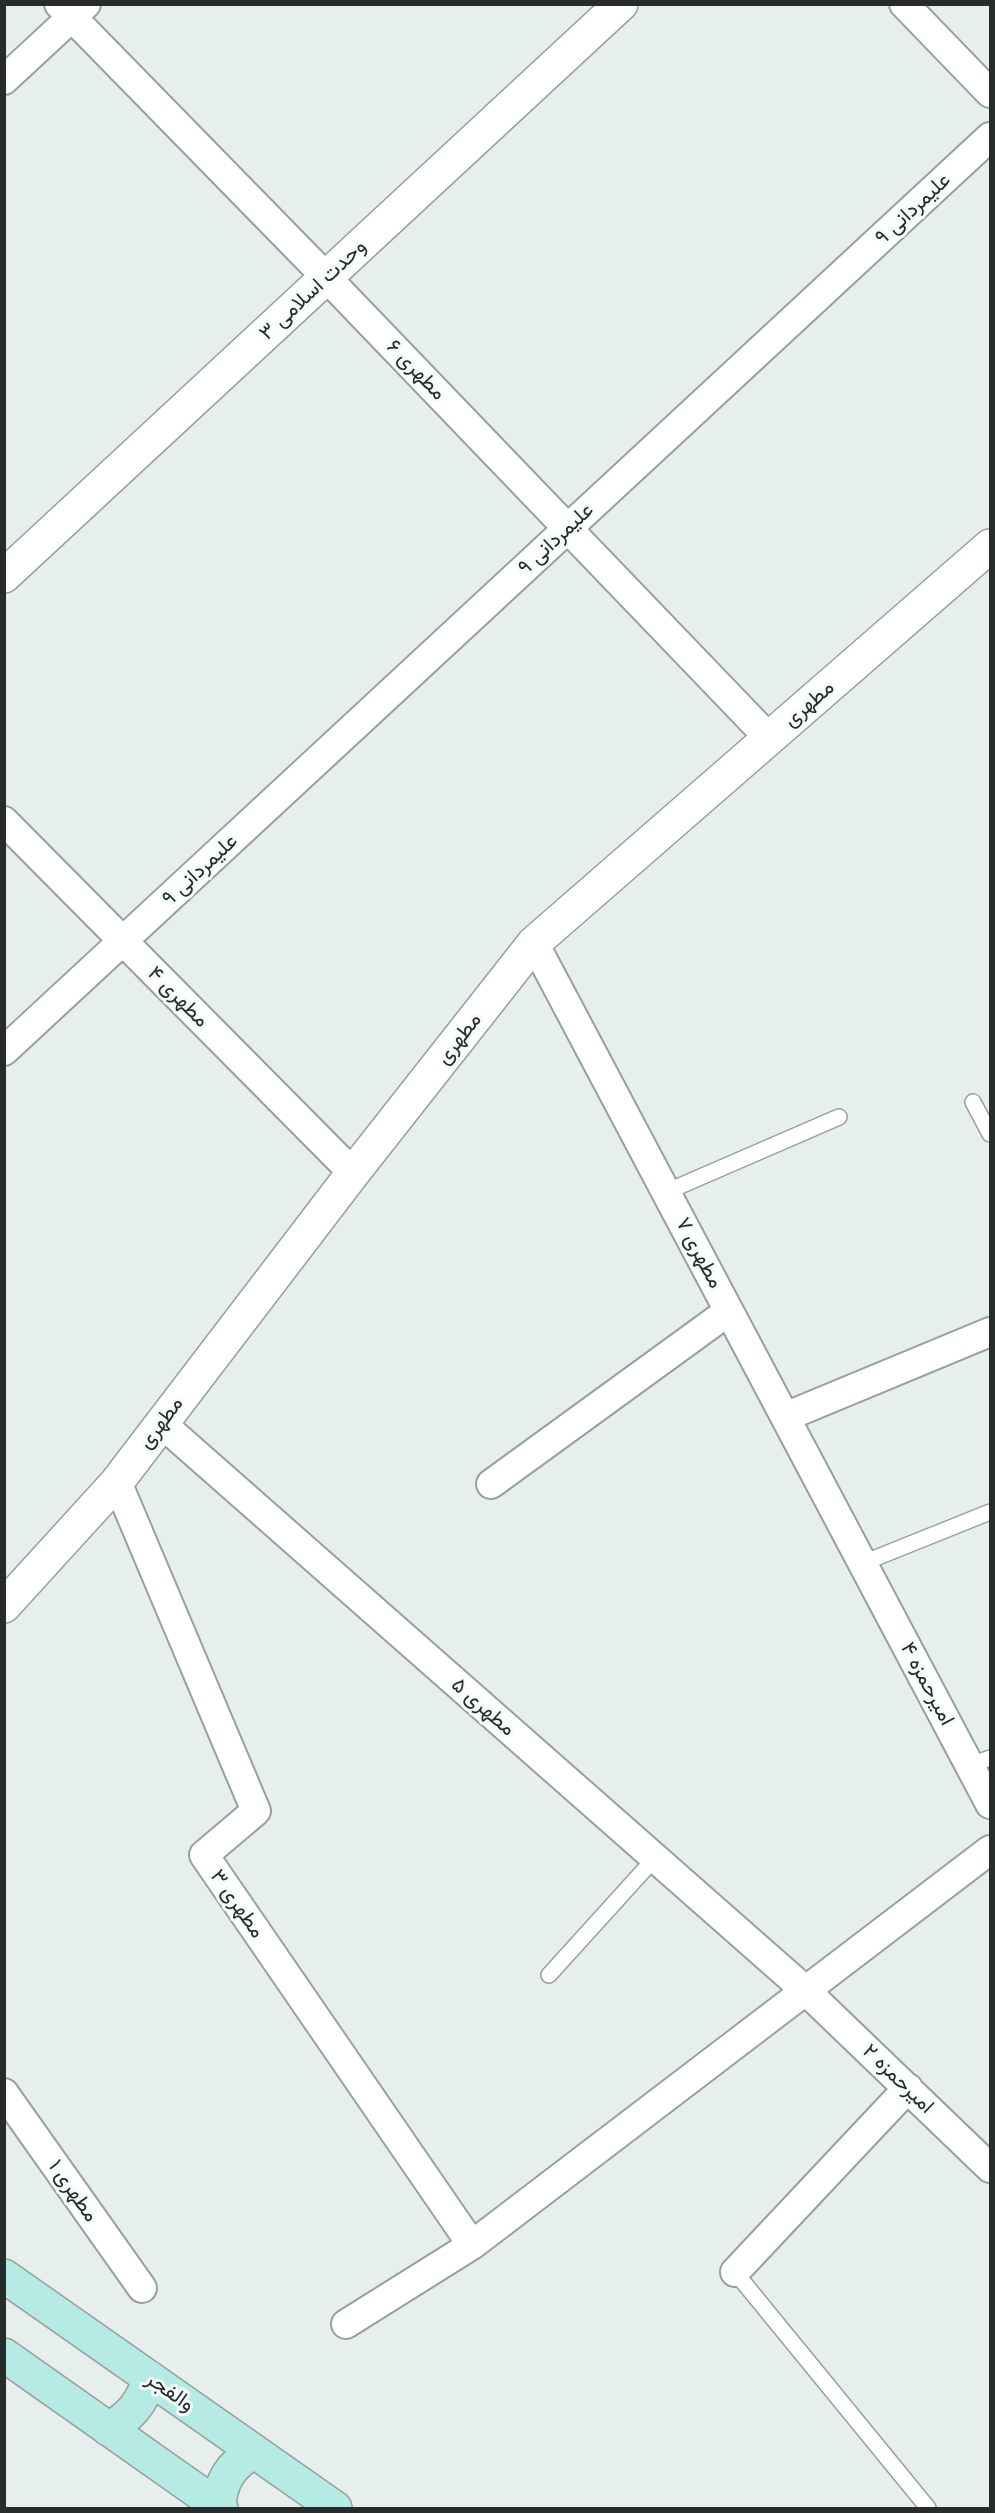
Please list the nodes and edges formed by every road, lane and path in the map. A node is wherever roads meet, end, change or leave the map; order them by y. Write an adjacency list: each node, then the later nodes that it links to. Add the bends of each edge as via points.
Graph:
1 (621, 4): 7 (street, وحدت اسلامی ۳)
2 (904, 4): 5 (street)
3 (72, 9): 4 (street); 7 (street, مطهری ۶)
4 (4, 80)
5 (990, 93)
6 (990, 137): 8 (street, علیمردانی ۹)
7 (327, 278): 8 (street, مطهری ۶); 10 (street, وحدت اسلامی ۳)
8 (568, 529): 11 (street, مطهری ۶); 13 (street, علیمردانی ۹)
9 (990, 546): 11 (street, مطهری)
10 (4, 576)
11 (770, 738): 14 (street, مطهری)
12 (4, 821): 13 (street, مطهری ۴)
13 (122, 941): 15 (street, علیمردانی ۹); 19 (street, مطهری ۴)
14 (534, 944): 19 (street, مطهری); 20 (street, مطهری ۷)
15 (4, 1051)
16 (973, 1102): 18 (lane)
17 (839, 1117): 20 (lane)
18 (990, 1134)
19 (353, 1173): 24 (street, مطهری)
20 (666, 1192): 21 (street, مطهری ۷)
21 (729, 1311): 23 (street, مطهری ۷); 26 (street)
22 (990, 1332): 23 (street)
23 (785, 1417): 28 (street, مطهری ۷)
24 (161, 1424): 25 (street, مطهری); 33 (street, مطهری ۵)
25 (117, 1482): 29 (street, مطهری); 39 (street, مطهری ۳, via 256,1811 204,1855)
26 (491, 1484)
27 (990, 1512): 28 (lane)
28 (863, 1563): 30 (street, امیرحمزه ۴)
29 (4, 1606)
30 (980, 1761): 31 (street, امیرحمزه ۴)
31 (990, 1804)
32 (990, 1850): 35 (street)
33 (655, 1858): 34 (lane); 35 (street, مطهری ۵)
34 (549, 1975)
35 (805, 1990): 36 (street, امیرحمزه ۲); 39 (street)
36 (908, 2088): 38 (street, امیرحمزه ۲); 40 (street)
37 (4, 2094): 42 (street, مطهری ۱)
38 (990, 2168)
39 (472, 2245): 43 (street)
40 (735, 2272): 50 (lane)
41 (4, 2276): 45 (main road, والفجر)
42 (142, 2288)
43 (346, 2324)
44 (4, 2355): 46 (main road)
45 (150, 2378): 46 (main road, via 136,2409); 47 (main road, والفجر)
46 (108, 2429): 48 (main road)
47 (254, 2451): 48 (main road, via 232,2468 224,2480); 49 (main road, والفجر)
48 (220, 2508)
49 (335, 2508)
50 (928, 2508)

